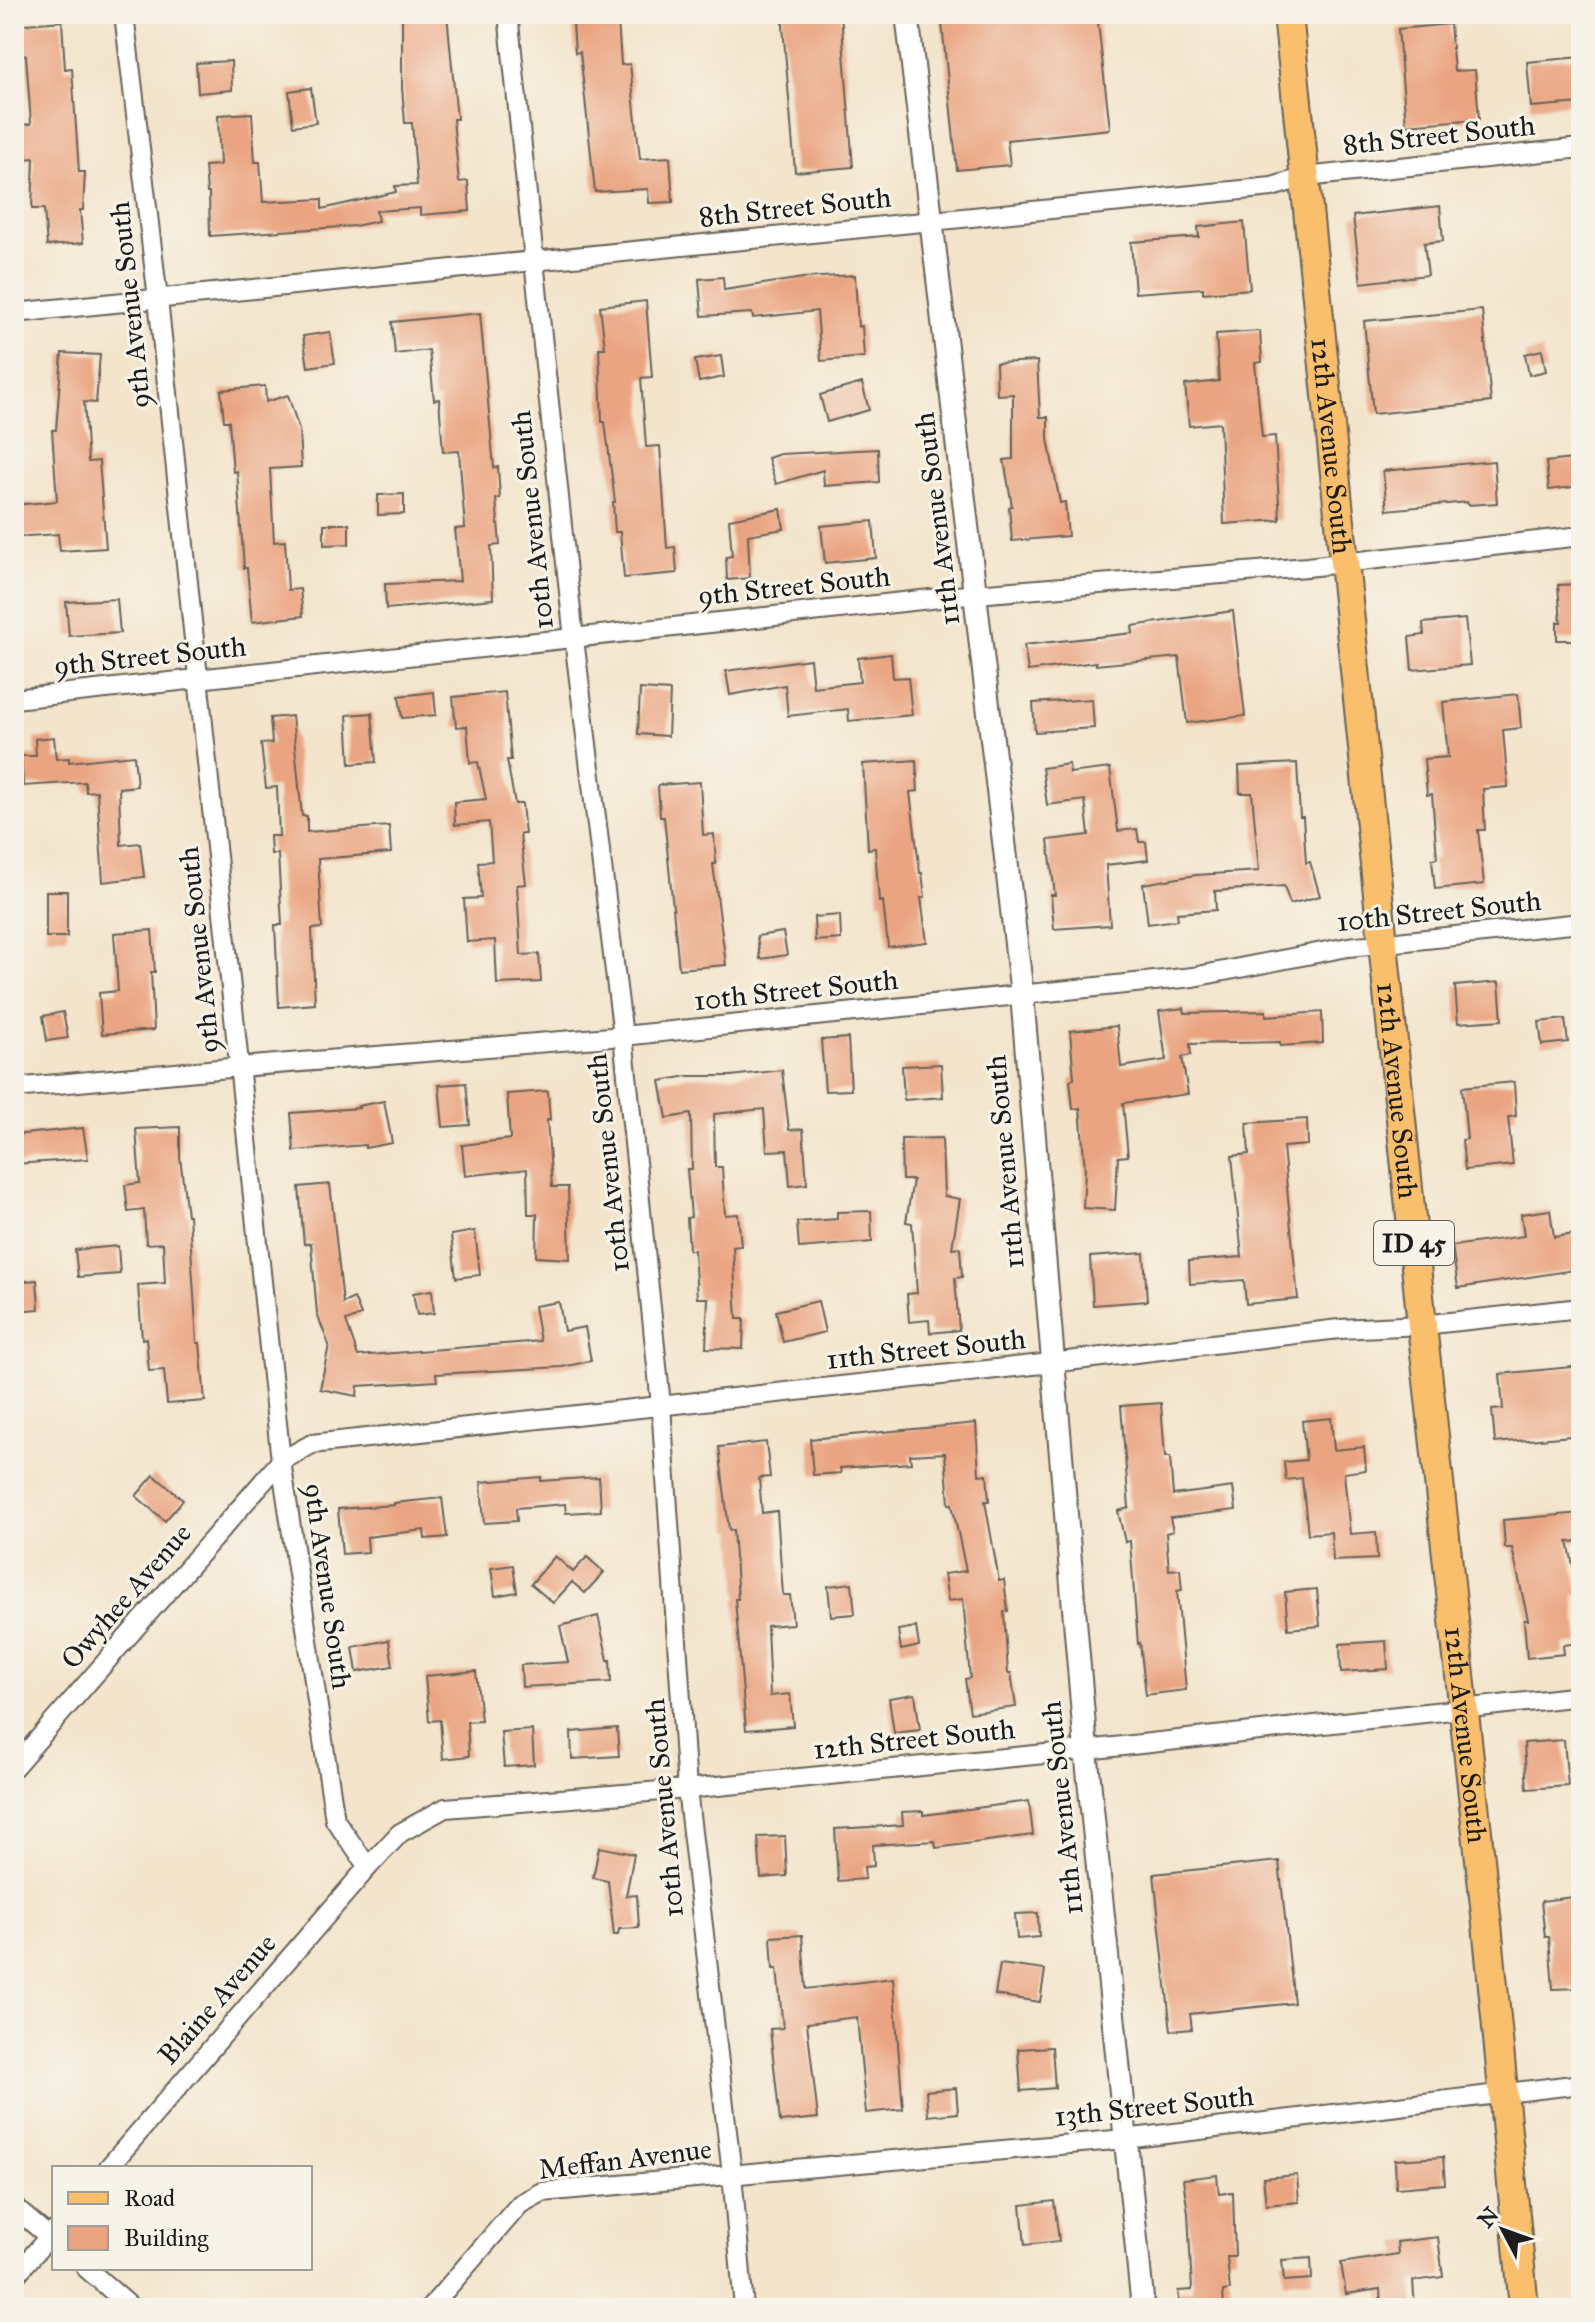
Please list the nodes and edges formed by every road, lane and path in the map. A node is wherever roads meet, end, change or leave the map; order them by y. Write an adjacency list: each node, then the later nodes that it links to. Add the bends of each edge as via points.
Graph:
1 (124, 14): 9 (street, 9th Avenue South)
2 (508, 14): 8 (street, 10th Avenue South)
3 (907, 14): 7 (street, 11th Avenue South)
4 (1288, 14): 6 (main road, 12th Avenue South / ID 45)
5 (1581, 148): 6 (street, 8th Street South)
6 (1305, 177): 7 (street, 8th Street South, via 1272,187); 12 (main road, 12th Avenue South / ID 45)
7 (933, 222): 8 (street, 8th Street South); 13 (street, 11th Avenue South)
8 (533, 261): 9 (street, 8th Street South); 14 (street, 10th Avenue South)
9 (158, 299): 10 (street, 8th Street South); 15 (street, 9th Avenue South)
10 (14, 313)
11 (1581, 536): 12 (street, 9th Street South)
12 (1343, 561): 13 (street, 9th Street South); 18 (main road, 12th Avenue South / ID 45)
13 (976, 594): 14 (street, 9th Street South); 19 (street, 11th Avenue South)
14 (574, 639): 15 (street, 9th Street South); 20 (street, 10th Avenue South)
15 (197, 679): 16 (street, 9th Street South); 21 (street, 9th Avenue South)
16 (14, 699)
17 (1581, 923): 18 (street, 10th Street South)
18 (1384, 943): 19 (street, 10th Street South, via 1193,977); 24 (main road, 12th Avenue South / ID 45)
19 (1022, 995): 20 (street, 10th Street South); 25 (street, 11th Avenue South)
20 (623, 1036): 21 (street, 10th Street South); 26 (street, 10th Avenue South)
21 (240, 1067): 22 (street, 10th Street South); 27 (street, 9th Avenue South)
22 (14, 1088)
23 (1581, 1308): 24 (street, 11th Street South)
24 (1422, 1325): 25 (street, 11th Street South, via 1339,1329); 29 (main road, 12th Avenue South / ID 45)
25 (1051, 1363): 26 (street, 11th Street South); 30 (street, 11th Avenue South)
26 (661, 1405): 27 (street, 11th Street South, via 312,1444); 32 (street, 10th Avenue South)
27 (281, 1461): 31 (street, Owyhee Avenue); 33 (street, 9th Avenue South, via 335,1820)
28 (1581, 1696): 29 (street, 12th Street South)
29 (1464, 1708): 30 (street, 12th Street South); 35 (main road, 12th Avenue South / ID 45)
30 (1086, 1750): 32 (street, 12th Street South); 36 (street, 11th Avenue South)
31 (14, 1767)
32 (687, 1789): 33 (street, 12th Street South, via 445,1808 400,1833); 38 (street, 10th Avenue South)
33 (368, 1867): 37 (street, Blaine Avenue)
34 (1581, 2084): 35 (street, 13th Street South)
35 (1502, 2091): 36 (street, 13th Street South); 47 (main road, 12th Avenue South / ID 45)
36 (1125, 2139): 38 (street, 13th Street South); 46 (street, 11th Avenue South)
37 (110, 2166)
38 (732, 2174): 44 (street, Meffan Avenue, via 542,2192 520,2204); 45 (street, 10th Avenue South)
39 (14, 2207): 40 (street)
40 (52, 2236): 42 (street)
41 (88, 2270): 43 (street)
42 (14, 2277)
43 (132, 2308)
44 (430, 2308)
45 (744, 2308)
46 (1143, 2308)
47 (1524, 2308)

